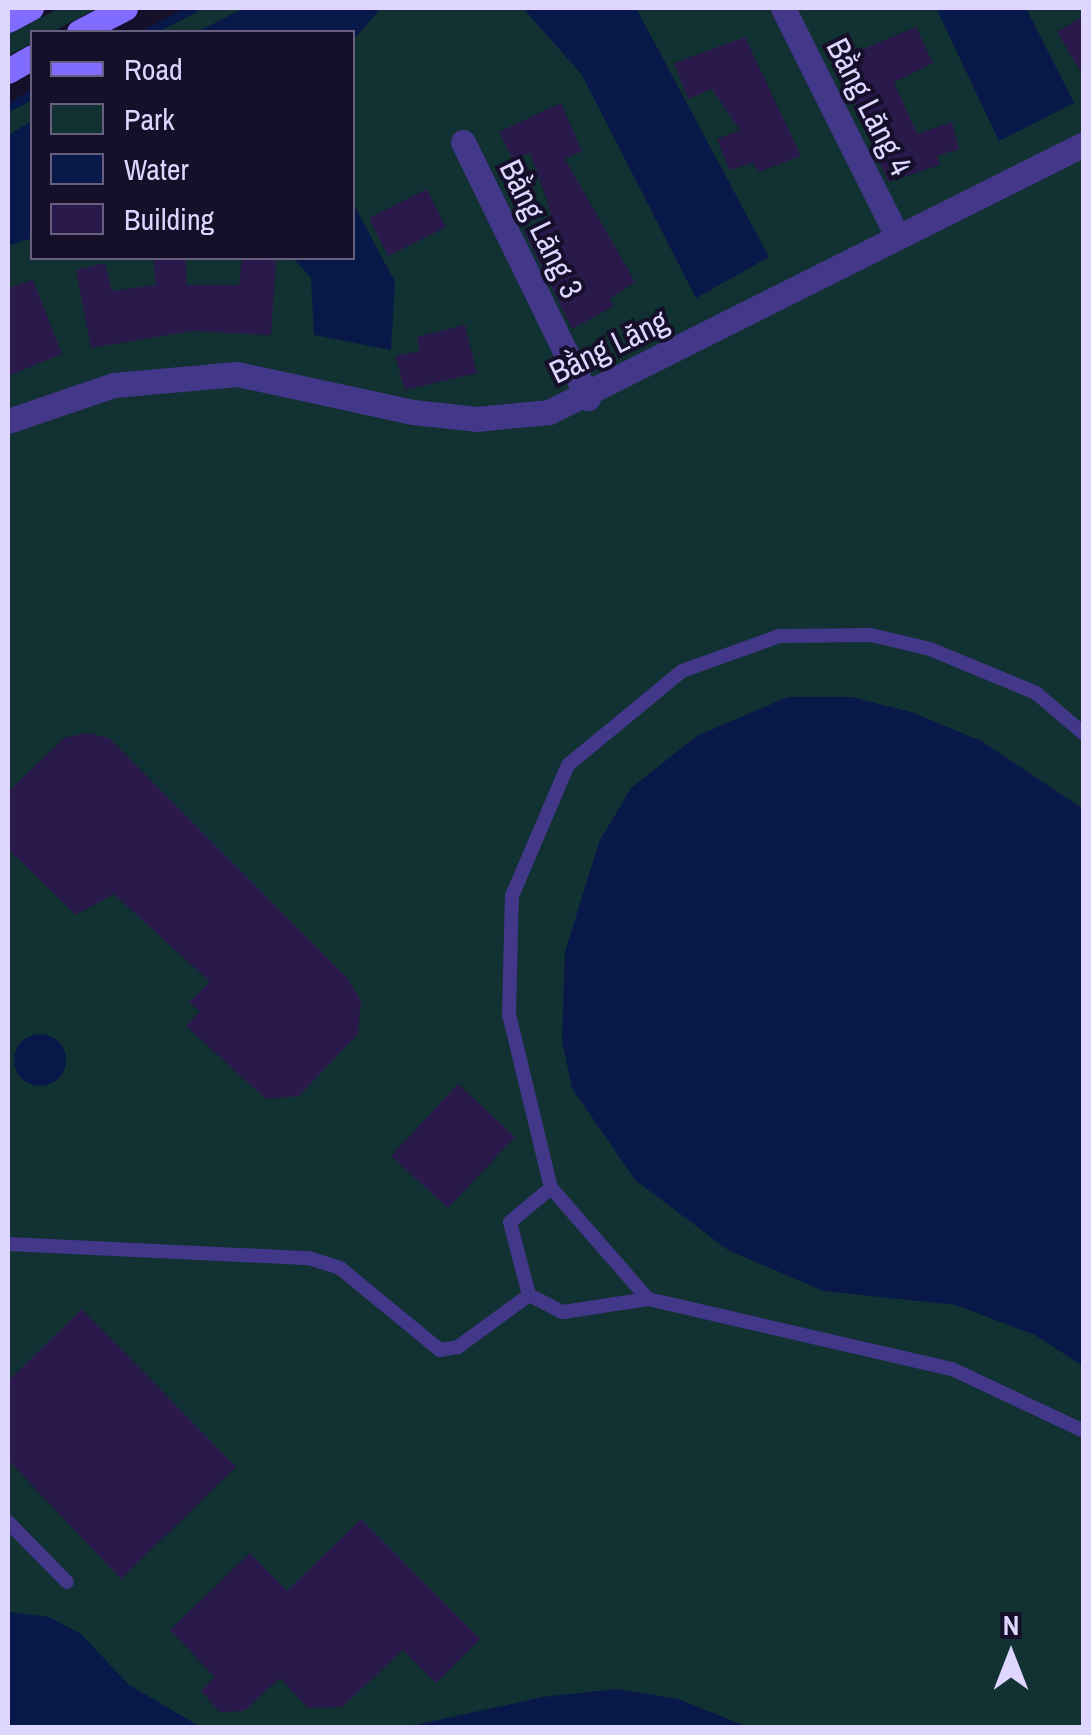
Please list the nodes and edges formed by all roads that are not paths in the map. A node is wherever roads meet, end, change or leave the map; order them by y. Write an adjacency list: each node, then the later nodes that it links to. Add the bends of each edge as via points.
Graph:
1 (30, 8): 4 (main road)
2 (126, 8): 5 (main road)
3 (783, 8): 10 (street, Bằng Lăng 4)
4 (8, 20)
5 (83, 30)
6 (30, 58): 7 (main road)
7 (8, 70)
8 (462, 142): 11 (street, Bằng Lăng 3)
9 (1084, 144): 10 (street, Bằng Lăng)
10 (898, 236): 11 (street, Bằng Lăng)
11 (588, 398): 12 (street, Bằng Lăng, via 549,412 476,418 237,374 165,377 66,396)
12 (8, 420)
13 (1084, 734): 14 (lane, via 1036,693 872,635 779,636 724,652 612,725 568,765 512,896 509,1015)
14 (550, 1188): 16 (lane, via 510,1222); 17 (lane)
15 (8, 1244): 16 (lane, via 309,1258 340,1268 440,1350 458,1346)
16 (529, 1295): 17 (lane, via 563,1312)
17 (648, 1299): 18 (lane, via 952,1369)
18 (1084, 1431)
19 (8, 1522): 20 (lane)
20 (68, 1582)

